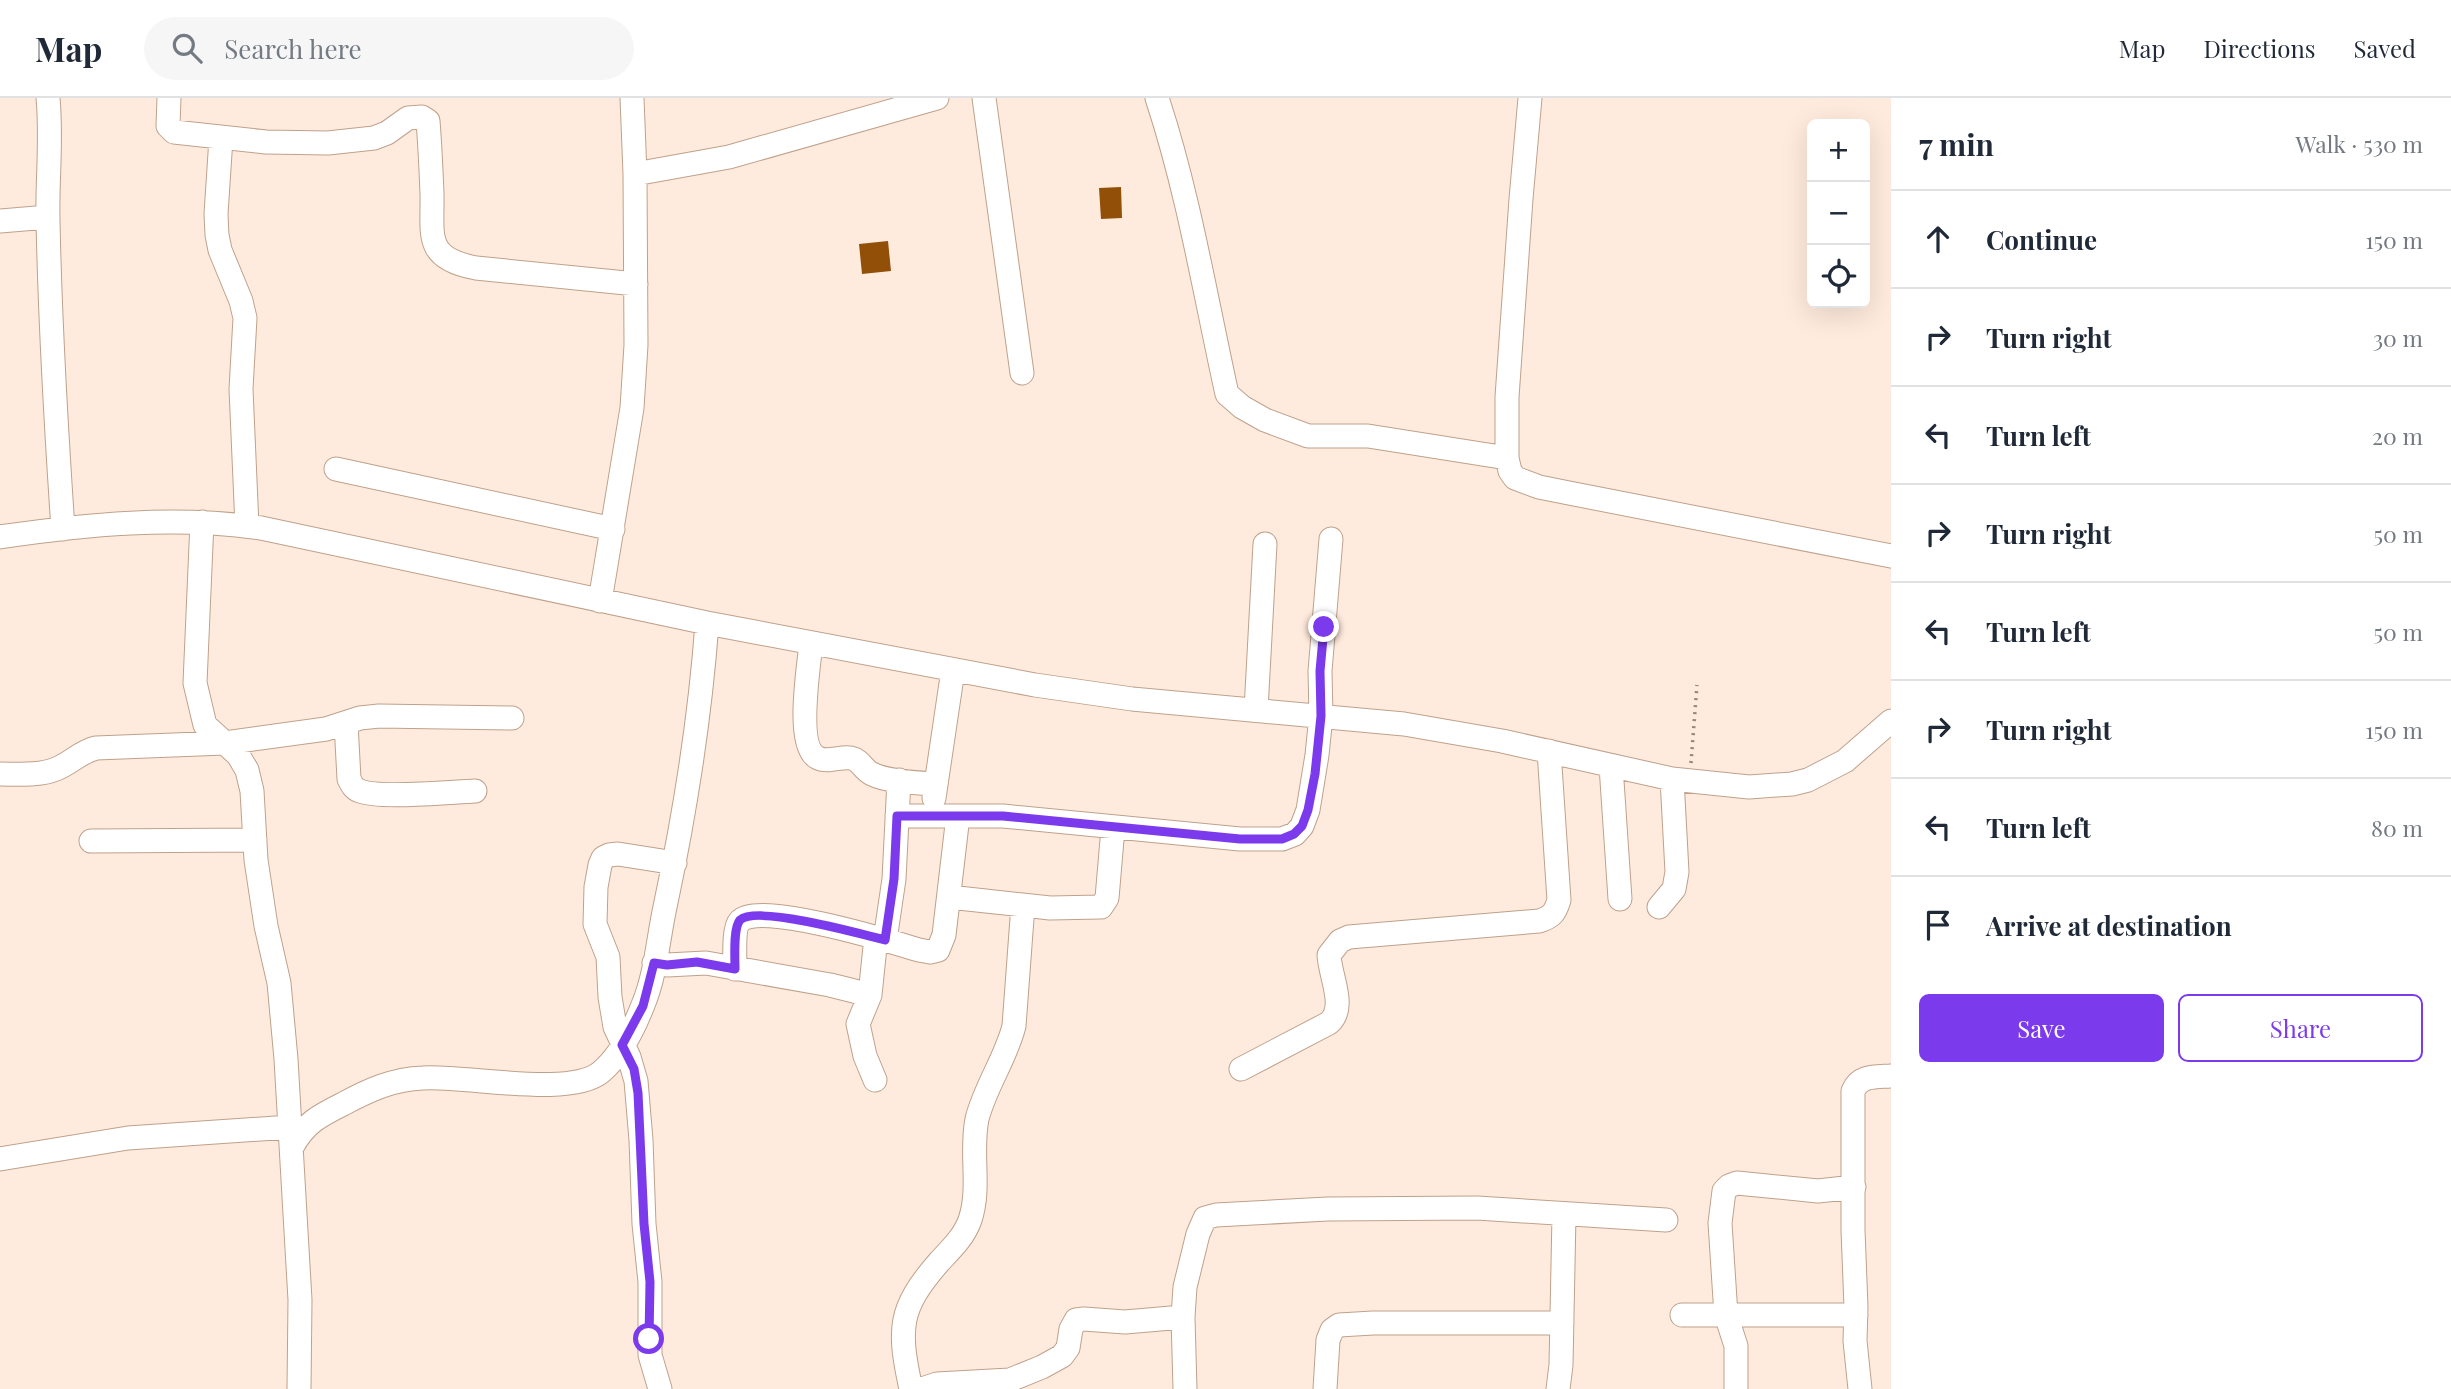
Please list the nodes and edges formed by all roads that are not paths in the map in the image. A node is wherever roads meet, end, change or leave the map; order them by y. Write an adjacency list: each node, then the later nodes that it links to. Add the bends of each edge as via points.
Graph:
1 (48, 98): 11 (street)
2 (169, 98): 9 (street, via 168,126 174,132)
3 (632, 98): 10 (street)
4 (936, 98): 8 (street)
5 (984, 98): 14 (street)
6 (1157, 98): 15 (street, via 1202,271 1227,394 1265,420 1308,436 1368,436)
7 (1530, 98): 15 (street, via 1507,397)
8 (890, 105): 10 (street, via 729,157)
9 (221, 138): 13 (street, via 358,141 387,133 408,118 422,117 428,121 431,226 434,240 448,259 476,268); 18 (street, via 217,235 244,318 241,389)
10 (635, 174): 13 (street)
11 (48, 216): 12 (street); 20 (street)
12 (0, 221)
13 (636, 284): 19 (street, via 632,408)
14 (1022, 373)
15 (1507, 458): 24 (street, via 1515,478 1539,487)
16 (336, 469): 19 (street)
17 (202, 522): 18 (street); 20 (street, via 124,522); 34 (street, via 195,683 205,725)
18 (247, 526): 25 (street)
19 (613, 528): 25 (street)
20 (63, 529): 21 (street)
21 (0, 537)
22 (1331, 538): 30 (street, via 1320,671)
23 (1265, 544): 29 (street)
24 (1891, 556)
25 (600, 601): 26 (street)
26 (707, 623): 27 (street); 48 (street, via 694,748)
27 (811, 643): 28 (street); 38 (street, via 806,721 810,751 824,760 851,758 871,774)
28 (953, 670): 29 (street, via 1120,697); 40 (street)
29 (1256, 710): 30 (street)
30 (1321, 716): 35 (street, via 1470,734); 45 (street, via 1308,810 1294,834 1264,840)
31 (512, 718): 33 (street, via 400,715)
32 (1891, 721): 39 (street, via 1845,761 1808,780 1749,787)
33 (346, 723): 34 (street); 41 (street, via 349,779 361,792)
34 (225, 743): 37 (street, via 96,748 45,772); 46 (street, via 247,770)
35 (1549, 751): 36 (street); 58 (street, via 1559,900 1551,917 1340,941 1329,956 1338,1002 1335,1018)
36 (1611, 766): 39 (street); 50 (street)
37 (0, 774)
38 (899, 780): 40 (street); 42 (street)
39 (1681, 780): 52 (street, via 1677,872 1674,889)
40 (936, 784): 44 (street)
41 (475, 791)
42 (897, 816): 44 (street); 53 (street, via 893,887)
43 (958, 816): 44 (street); 45 (street); 49 (street)
44 (932, 817)
45 (1113, 828): 51 (street, via 1107,898 1101,907)
46 (255, 840): 47 (street); 61 (street, via 260,894 279,983)
47 (91, 842)
48 (675, 863): 54 (street); 57 (street, via 609,855 597,874 595,924 608,957 610,997)
49 (949, 897): 51 (street); 53 (street, via 938,950 919,950)
50 (1620, 899)
51 (1023, 905): 73 (street, via 1014,1026 976,1123 976,1195 971,1217 956,1244 909,1302 904,1317)
52 (1660, 907)
53 (880, 939): 55 (street, via 813,922 747,917 736,928); 56 (street)
54 (654, 963): 55 (street, via 697,962); 57 (street, via 643,1006)
55 (735, 969): 56 (street)
56 (870, 995): 60 (street, via 858,1024 864,1056)
57 (622, 1045): 61 (street, via 602,1071 574,1083 426,1077 378,1086); 72 (street, via 634,1069 638,1093 650,1355)
58 (1241, 1069)
59 (1891, 1076): 63 (street, via 1863,1079 1853,1091)
60 (875, 1080)
61 (291, 1137): 62 (street, via 128,1138); 71 (street, via 300,1300)
62 (0, 1159)
63 (1854, 1187): 66 (street, via 1818,1191 1729,1186 1724,1191 1720,1223); 68 (street)
64 (1564, 1215): 65 (street); 69 (street, via 1477,1208 1216,1215 1200,1225); 70 (street)
65 (1666, 1220)
66 (1726, 1314): 67 (street); 68 (street); 78 (street, via 1736,1346)
67 (1682, 1315)
68 (1856, 1315): 79 (street)
69 (1183, 1317): 74 (street, via 1125,1322 1084,1318 1071,1329 1062,1356 1042,1367 1010,1380); 75 (street)
70 (1562, 1323): 76 (street, via 1339,1325 1328,1340); 77 (street)
71 (299, 1389)
72 (660, 1389)
73 (911, 1389)
74 (922, 1389)
75 (1185, 1389)
76 (1325, 1389)
77 (1558, 1389)
78 (1736, 1389)
79 (1860, 1389)

